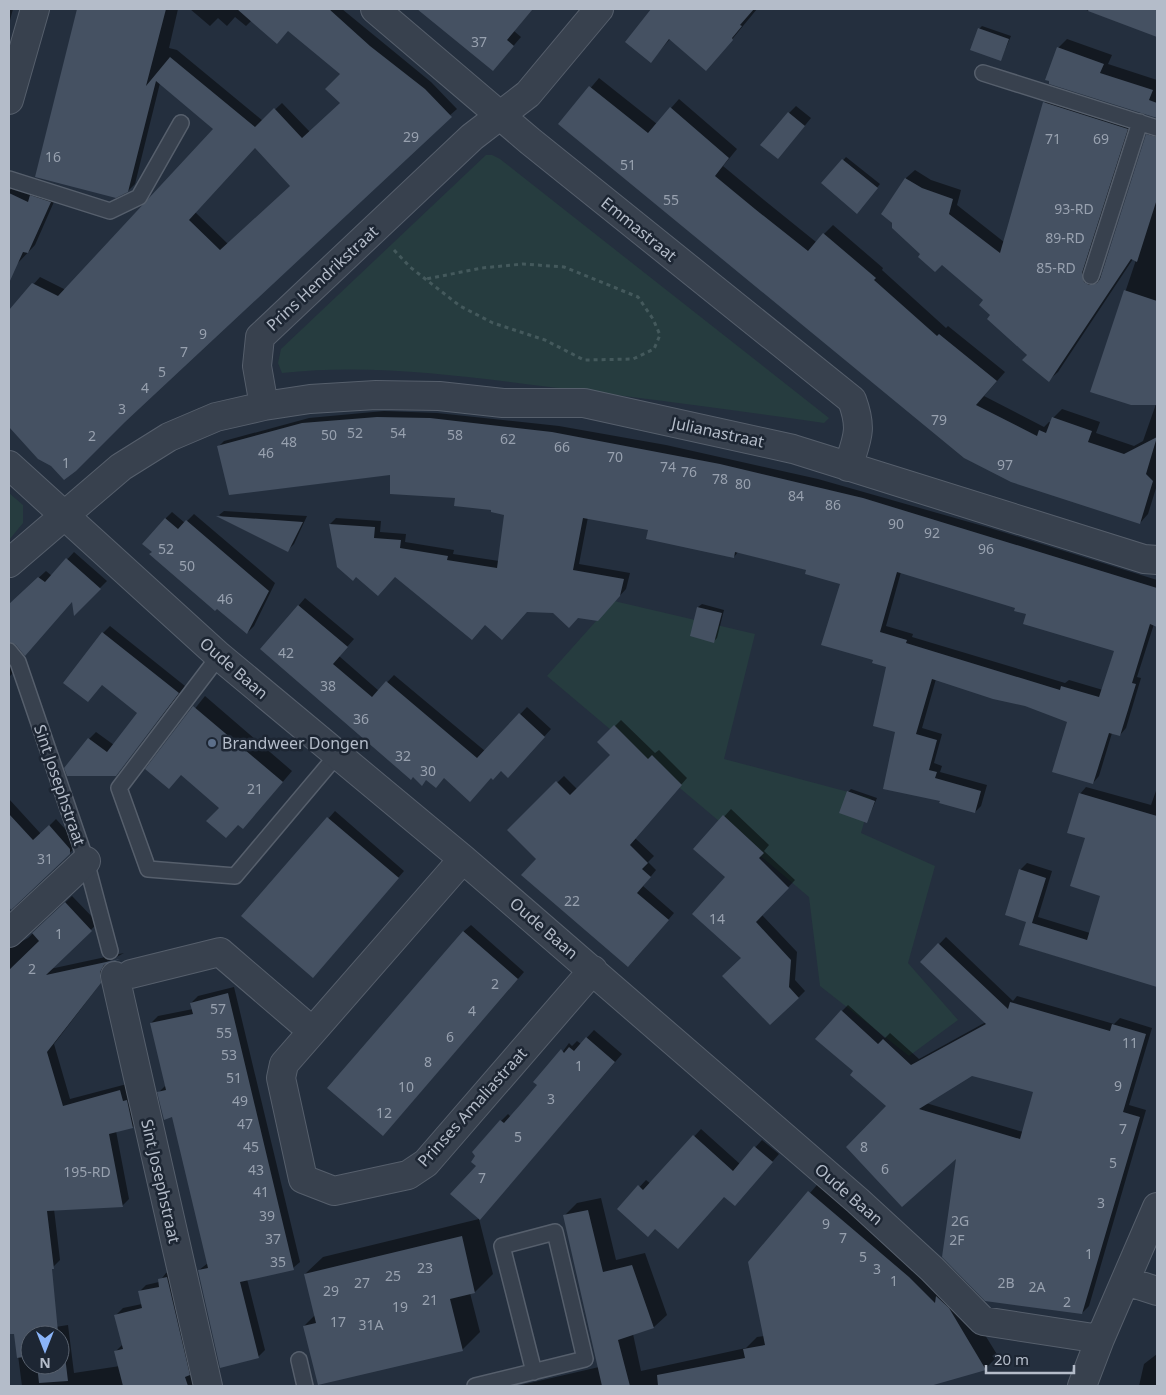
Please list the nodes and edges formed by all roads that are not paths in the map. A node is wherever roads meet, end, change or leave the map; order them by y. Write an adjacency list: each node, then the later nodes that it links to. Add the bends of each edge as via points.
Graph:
1 (35, 9): 5 (street)
2 (375, 9): 6 (street, Emmastraat)
3 (599, 9): 6 (street, Prins Hendrikstraat, via 528,94)
4 (983, 73): 7 (lane)
5 (9, 100)
6 (502, 115): 12 (street, Prins Hendrikstraat, via 472,137 260,337 258,366); 14 (street, Emmastraat, via 852,400 859,419)
7 (1140, 122): 9 (lane); 11 (lane)
8 (182, 123): 10 (lane, via 139,197 110,212)
9 (1157, 128)
10 (9, 179)
11 (1091, 276)
12 (264, 406): 14 (street, Julianastraat, via 376,395 439,396 503,403 584,403 793,449); 15 (street, via 216,417 169,437 120,467)
13 (9, 465): 15 (street, Oude Baan)
14 (848, 467): 16 (street, Julianastraat, via 1144,559)
15 (63, 514): 17 (street); 19 (street, Oude Baan)
16 (1157, 560)
17 (9, 563)
18 (9, 652): 22 (lane, Sint Josephstraat, via 18,662)
19 (219, 656): 20 (street, Oude Baan); 20 (lane, via 119,788 148,869 235,876)
20 (337, 755): 21 (street, Oude Baan)
21 (463, 859): 25 (street, Oude Baan); 26 (street, Prinses Amaliastraat)
22 (86, 861): 23 (street); 24 (lane, Sint Josephstraat)
23 (9, 933)
24 (119, 967): 26 (street, via 220,952); 33 (street, Sint Josephstraat)
25 (593, 970): 26 (street, Prinses Amaliastraat, via 426,1163 408,1175 334,1191 303,1179 281,1078 284,1064); 30 (street, Oude Baan, via 858,1201 983,1321)
26 (312, 1031)
27 (1157, 1208): 28 (street)
28 (1126, 1281): 29 (street); 30 (street)
29 (1157, 1290)
30 (1100, 1339): 36 (street)
31 (299, 1360): 34 (lane)
32 (534, 1372): 32 (lane, via 502,1246 555,1232 585,1359); 35 (lane)
33 (208, 1386)
34 (305, 1386)
35 (475, 1386)
36 (1082, 1386)

